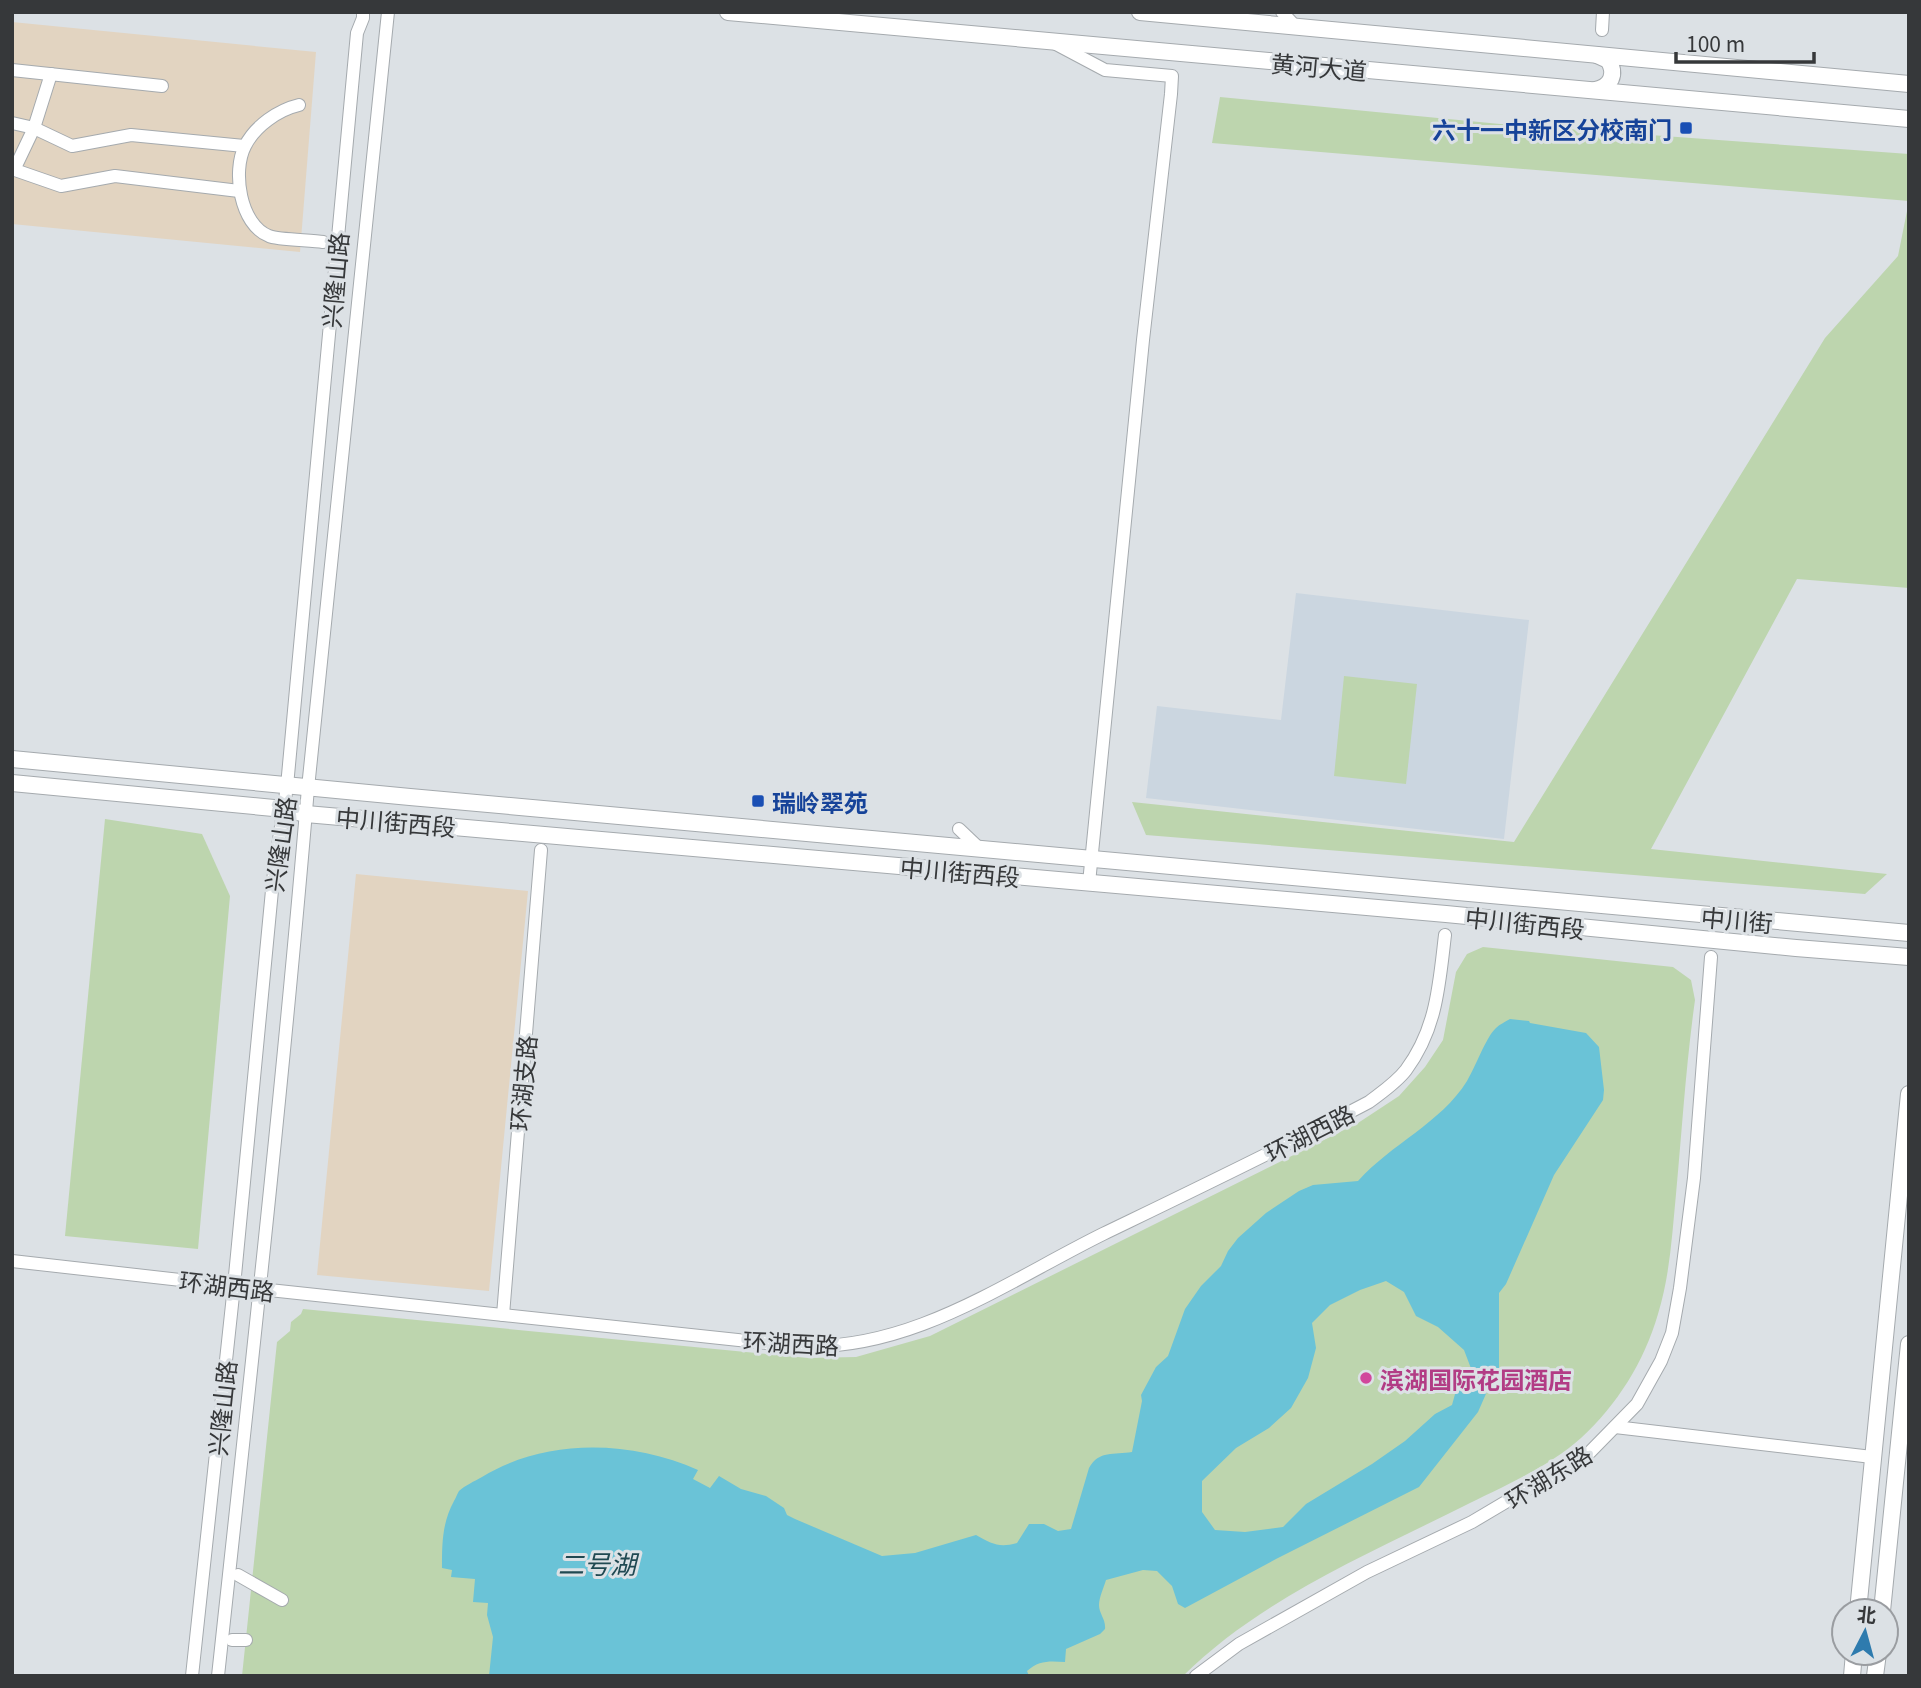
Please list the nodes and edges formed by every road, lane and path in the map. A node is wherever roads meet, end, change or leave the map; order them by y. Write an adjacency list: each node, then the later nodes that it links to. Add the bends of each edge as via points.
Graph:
1 (729, 12): 9 (main road, 黄河大道)
2 (1140, 12): 7 (main road, 黄河大道)
3 (1282, 12): 7 (street)
4 (1603, 12): 8 (street)
5 (363, 15): 6 (street); 27 (street, 兴隆山路, via 352,79)
6 (388, 16): 28 (street, 兴隆山路)
7 (1296, 27): 10 (main road, 黄河大道)
8 (1602, 30)
9 (1053, 42): 15 (main road, 黄河大道); 35 (street, via 1105,70 1172,76)
10 (1597, 55): 13 (main road, 黄河大道); 15 (main road, via 1608,60 1613,72 1605,88)
11 (12, 70): 12 (street)
12 (51, 74): 14 (street); 19 (street)
13 (1909, 84)
14 (162, 86)
15 (1593, 91): 17 (main road, 黄河大道)
16 (299, 104): 20 (street, via 264,123)
17 (1909, 119)
18 (12, 123): 19 (street)
19 (34, 128): 20 (street, via 72,146 131,135); 21 (street)
20 (244, 146): 22 (street)
21 (13, 170): 22 (street, via 61,186 116,176)
22 (239, 191): 23 (street, via 245,212 269,236)
23 (323, 242)
24 (12, 759): 25 (main road, 中川街西段)
25 (236, 781): 27 (main road, 中川街西段); 29 (main road, via 241,790)
26 (12, 783): 29 (main road, 中川街西段)
27 (287, 786): 28 (main road, 中川街西段); 30 (street, 兴隆山路)
28 (308, 788): 31 (street, 兴隆山路); 33 (main road, 中川街西段)
29 (233, 804): 30 (main road, 中川街西段)
30 (284, 809): 31 (main road, 中川街西段); 44 (street, 兴隆山路, via 273,880)
31 (306, 814): 36 (main road, 中川街西段); 45 (street, 兴隆山路)
32 (959, 829): 33 (street)
33 (980, 849): 35 (main road, 中川街西段)
34 (541, 850): 46 (street, 环湖支路)
35 (1091, 860): 36 (street); 37 (main road, 中川街西段)
36 (1089, 883): 41 (main road, 中川街西段)
37 (1566, 903): 38 (main road, 中川街)
38 (1909, 933)
39 (1445, 935): 46 (street, 环湖西路, via 1428,1033 1390,1087 1326,1125 930,1322 873,1340 811,1347)
40 (1712, 957): 48 (street, 环湖东路, via 1694,1178 1672,1333 1637,1404)
41 (1909, 957)
42 (1909, 1094): 49 (main road)
43 (12, 1261): 44 (street, 环湖西路)
44 (234, 1286): 45 (street, 环湖西路); 57 (street, 兴隆山路)
45 (260, 1289): 46 (street, 环湖西路); 58 (street, 兴隆山路)
46 (503, 1315)
47 (1909, 1344): 50 (main road)
48 (1615, 1427): 49 (street); 59 (street, 环湖东路, via 1590,1452 1529,1490 1345,1584 1240,1644)
49 (1872, 1457): 52 (main road)
50 (1903, 1457): 53 (main road)
51 (238, 1575): 54 (street)
52 (1859, 1597)
53 (1884, 1597)
54 (282, 1600)
55 (232, 1640): 56 (street)
56 (246, 1640)
57 (192, 1676)
58 (218, 1676)
59 (1196, 1676)

